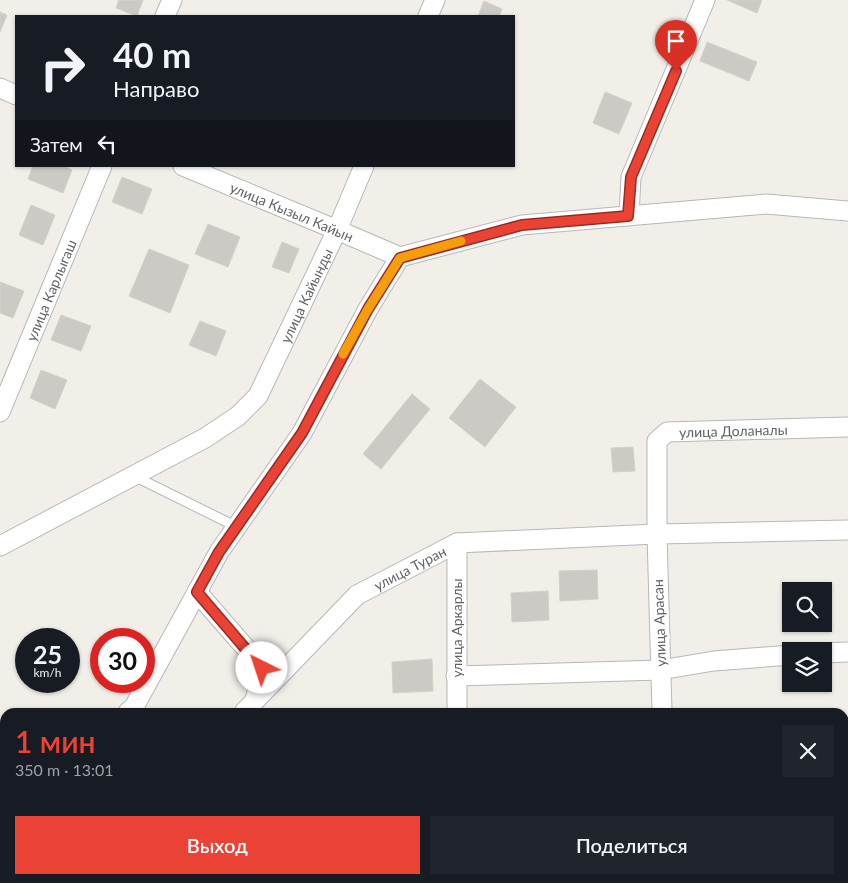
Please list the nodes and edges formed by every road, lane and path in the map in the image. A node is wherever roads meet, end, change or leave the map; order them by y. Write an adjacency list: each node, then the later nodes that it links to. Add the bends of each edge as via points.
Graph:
1 (172, 0): 4 (street)
2 (435, 0): 5 (street)
3 (705, 0): 12 (street, via 631,177)
4 (165, 15)
5 (428, 15)
6 (0, 88): 7 (street)
7 (15, 95)
8 (102, 167): 15 (street, улица Карлыгаш)
9 (185, 167): 13 (street, улица Кызыл Кайын)
10 (364, 167): 13 (street, улица Кайынды)
11 (848, 211): 12 (street, via 766,204)
12 (628, 216): 14 (street, via 522,225)
13 (337, 230): 14 (street, улица Кызыл Кайын); 17 (street, улица Кайынды, via 258,396 238,416 205,438)
14 (400, 258): 18 (street, via 368,309 302,433)
15 (0, 412)
16 (848, 427): 20 (street, улица Доланалы, via 667,432 657,441)
17 (133, 476): 18 (lane); 22 (street, улица Кайынды)
18 (237, 526): 23 (street)
19 (848, 530): 20 (street, улица Туран)
20 (657, 534): 21 (street, улица Туран); 27 (street, улица Арасан)
21 (457, 543): 28 (street, улица Аркарлы); 31 (street, улица Туран, via 357,595)
22 (0, 546)
23 (197, 592): 29 (street); 30 (street, via 262,668)
24 (848, 652): 25 (street)
25 (832, 653)
26 (782, 657): 27 (street, via 714,661)
27 (660, 670): 28 (street); 33 (street, улица Арасан)
28 (456, 676): 32 (street, улица Аркарлы)
29 (133, 708)
30 (251, 708)
31 (252, 708)
32 (457, 708)
33 (662, 708)

